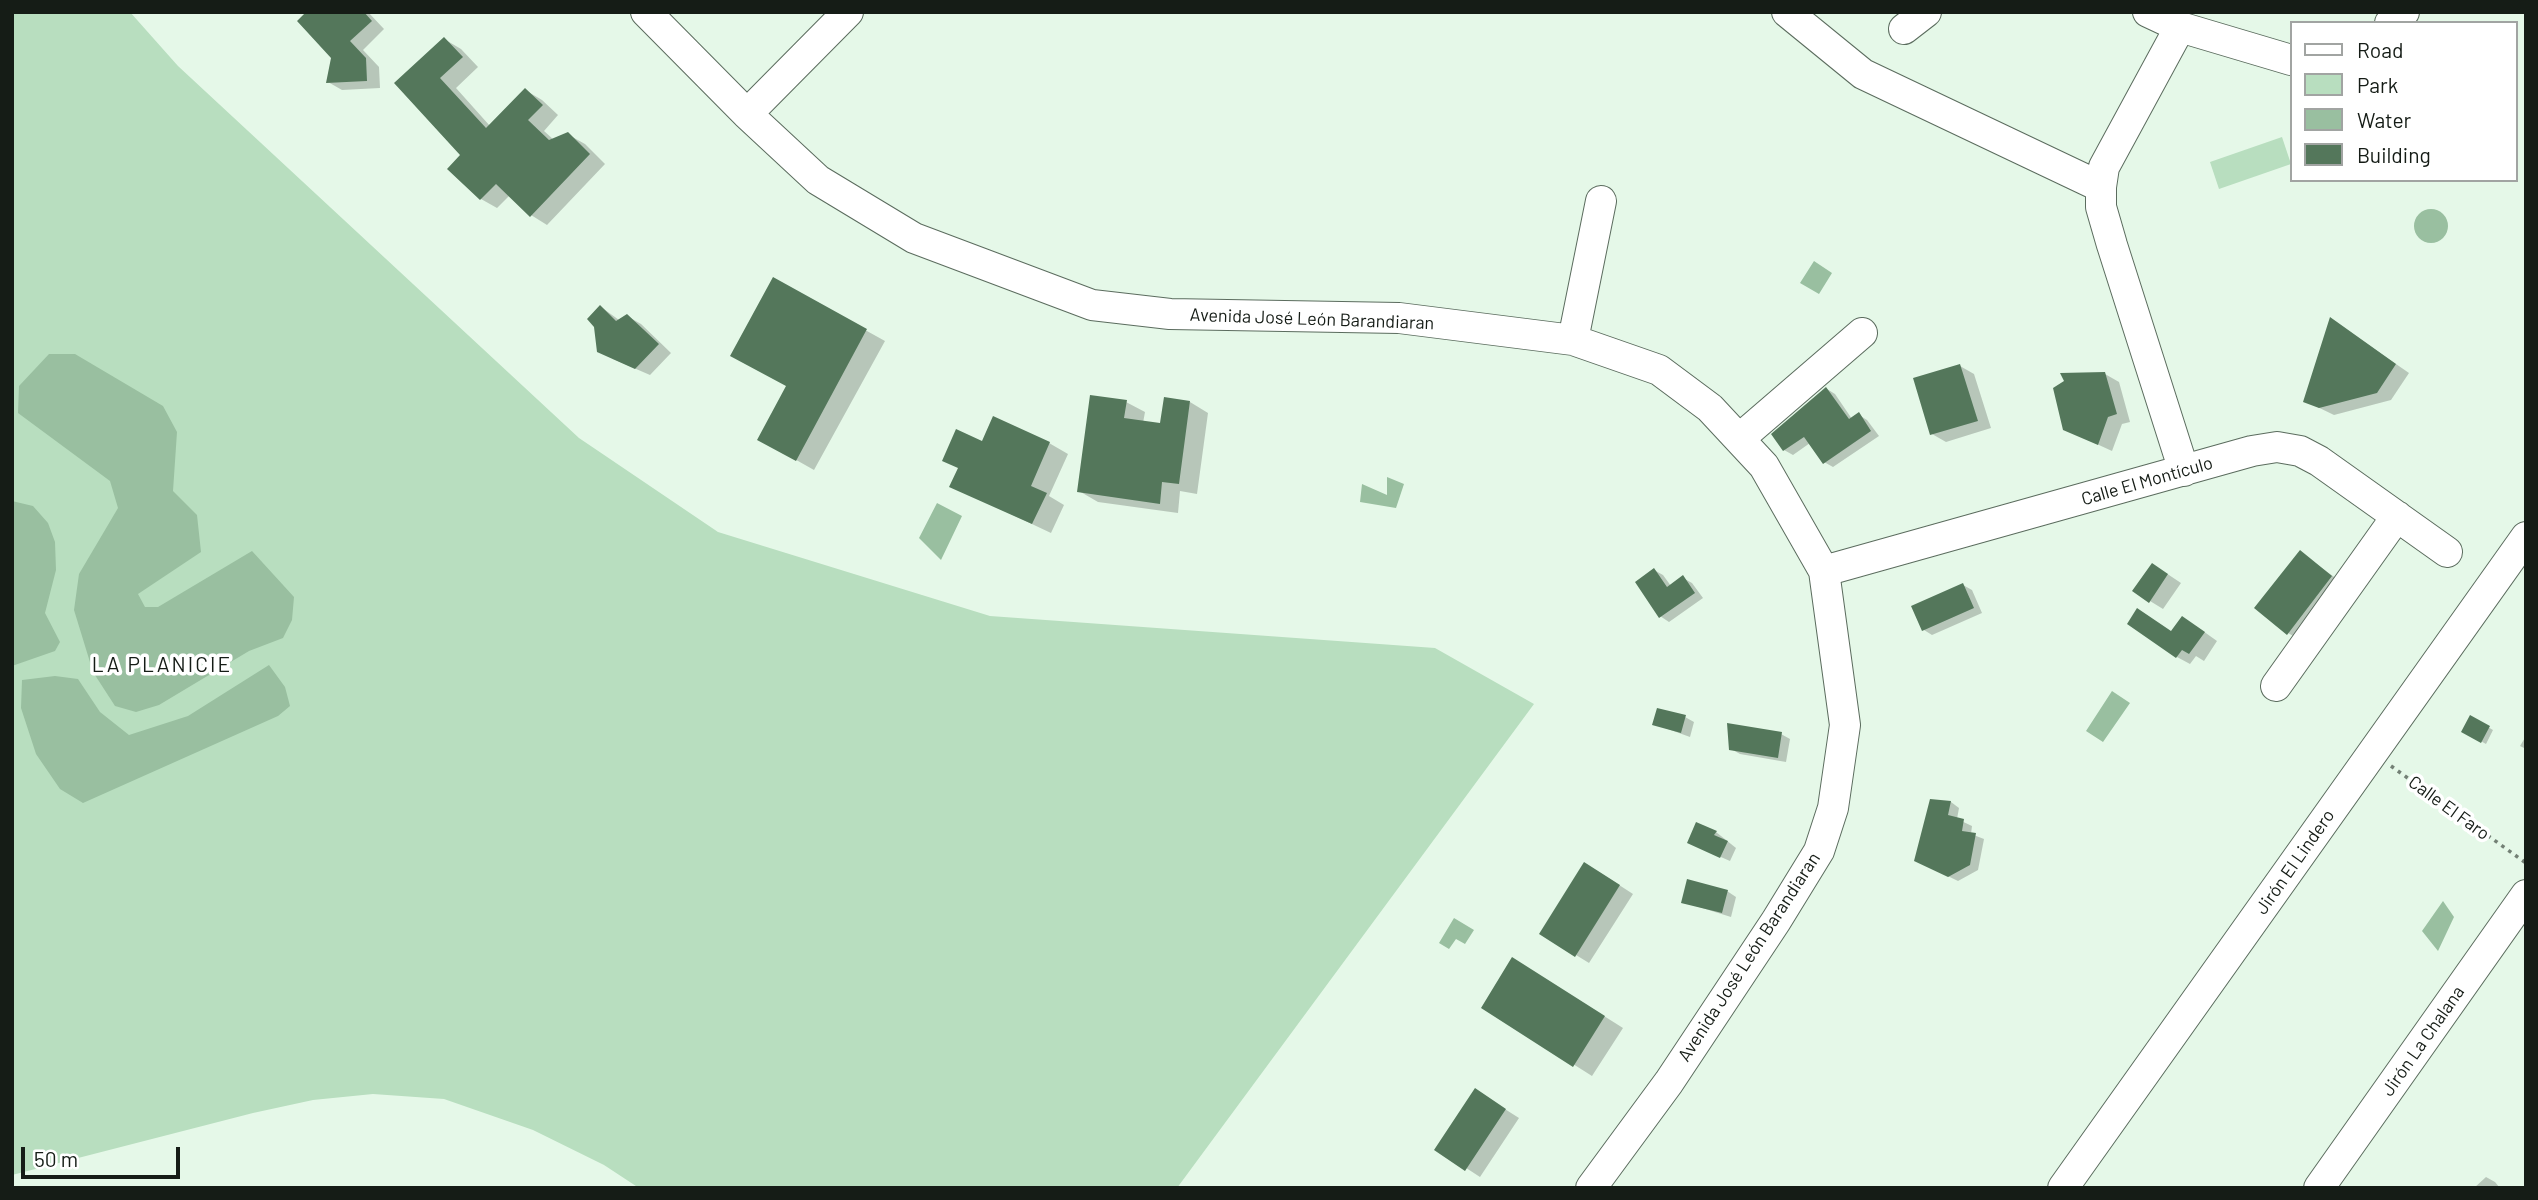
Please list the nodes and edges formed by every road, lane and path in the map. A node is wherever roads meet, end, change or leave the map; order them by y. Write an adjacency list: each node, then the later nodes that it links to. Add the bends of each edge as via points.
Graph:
1 (646, 12): 7 (street, Avenida José León Barandiaran)
2 (848, 12): 7 (street)
3 (1787, 12): 8 (street, via 1863,74)
4 (2148, 12): 5 (street)
5 (2180, 27): 6 (street); 8 (street, via 2104,167)
6 (2290, 60)
7 (747, 114): 11 (street, Avenida José León Barandiaran, via 818,180 914,238 1092,305 1170,314 1399,318)
8 (2101, 187): 13 (street, via 2101,207 2112,245)
9 (1601, 201): 11 (street)
10 (1862, 333): 12 (street)
11 (1573, 340): 12 (street, Avenida José León Barandiaran, via 1659,370 1710,408)
12 (1739, 439): 17 (street, Avenida José León Barandiaran, via 1764,466)
13 (2184, 471): 14 (street, Calle El Montículo, via 2264,448 2290,448 2319,461); 17 (street, Calle El Montículo)
14 (2397, 516): 16 (street, Calle El Montículo); 18 (street)
15 (2526, 537): 19 (street, Jirón El Lindero)
16 (2447, 552)
17 (1824, 570): 24 (street, Avenida José León Barandiaran, via 1845,725 1833,807 1819,851 1669,1082)
18 (2277, 686)
19 (2373, 752): 20 (path, Calle El Faro); 25 (street, Jirón El Lindero)
20 (2526, 863)
21 (2526, 895): 23 (street, Jirón La Chalana)
22 (2526, 932): 23 (street)
23 (2492, 943): 26 (street, Jirón La Chalana)
24 (1591, 1188)
25 (2063, 1188)
26 (2319, 1188)

